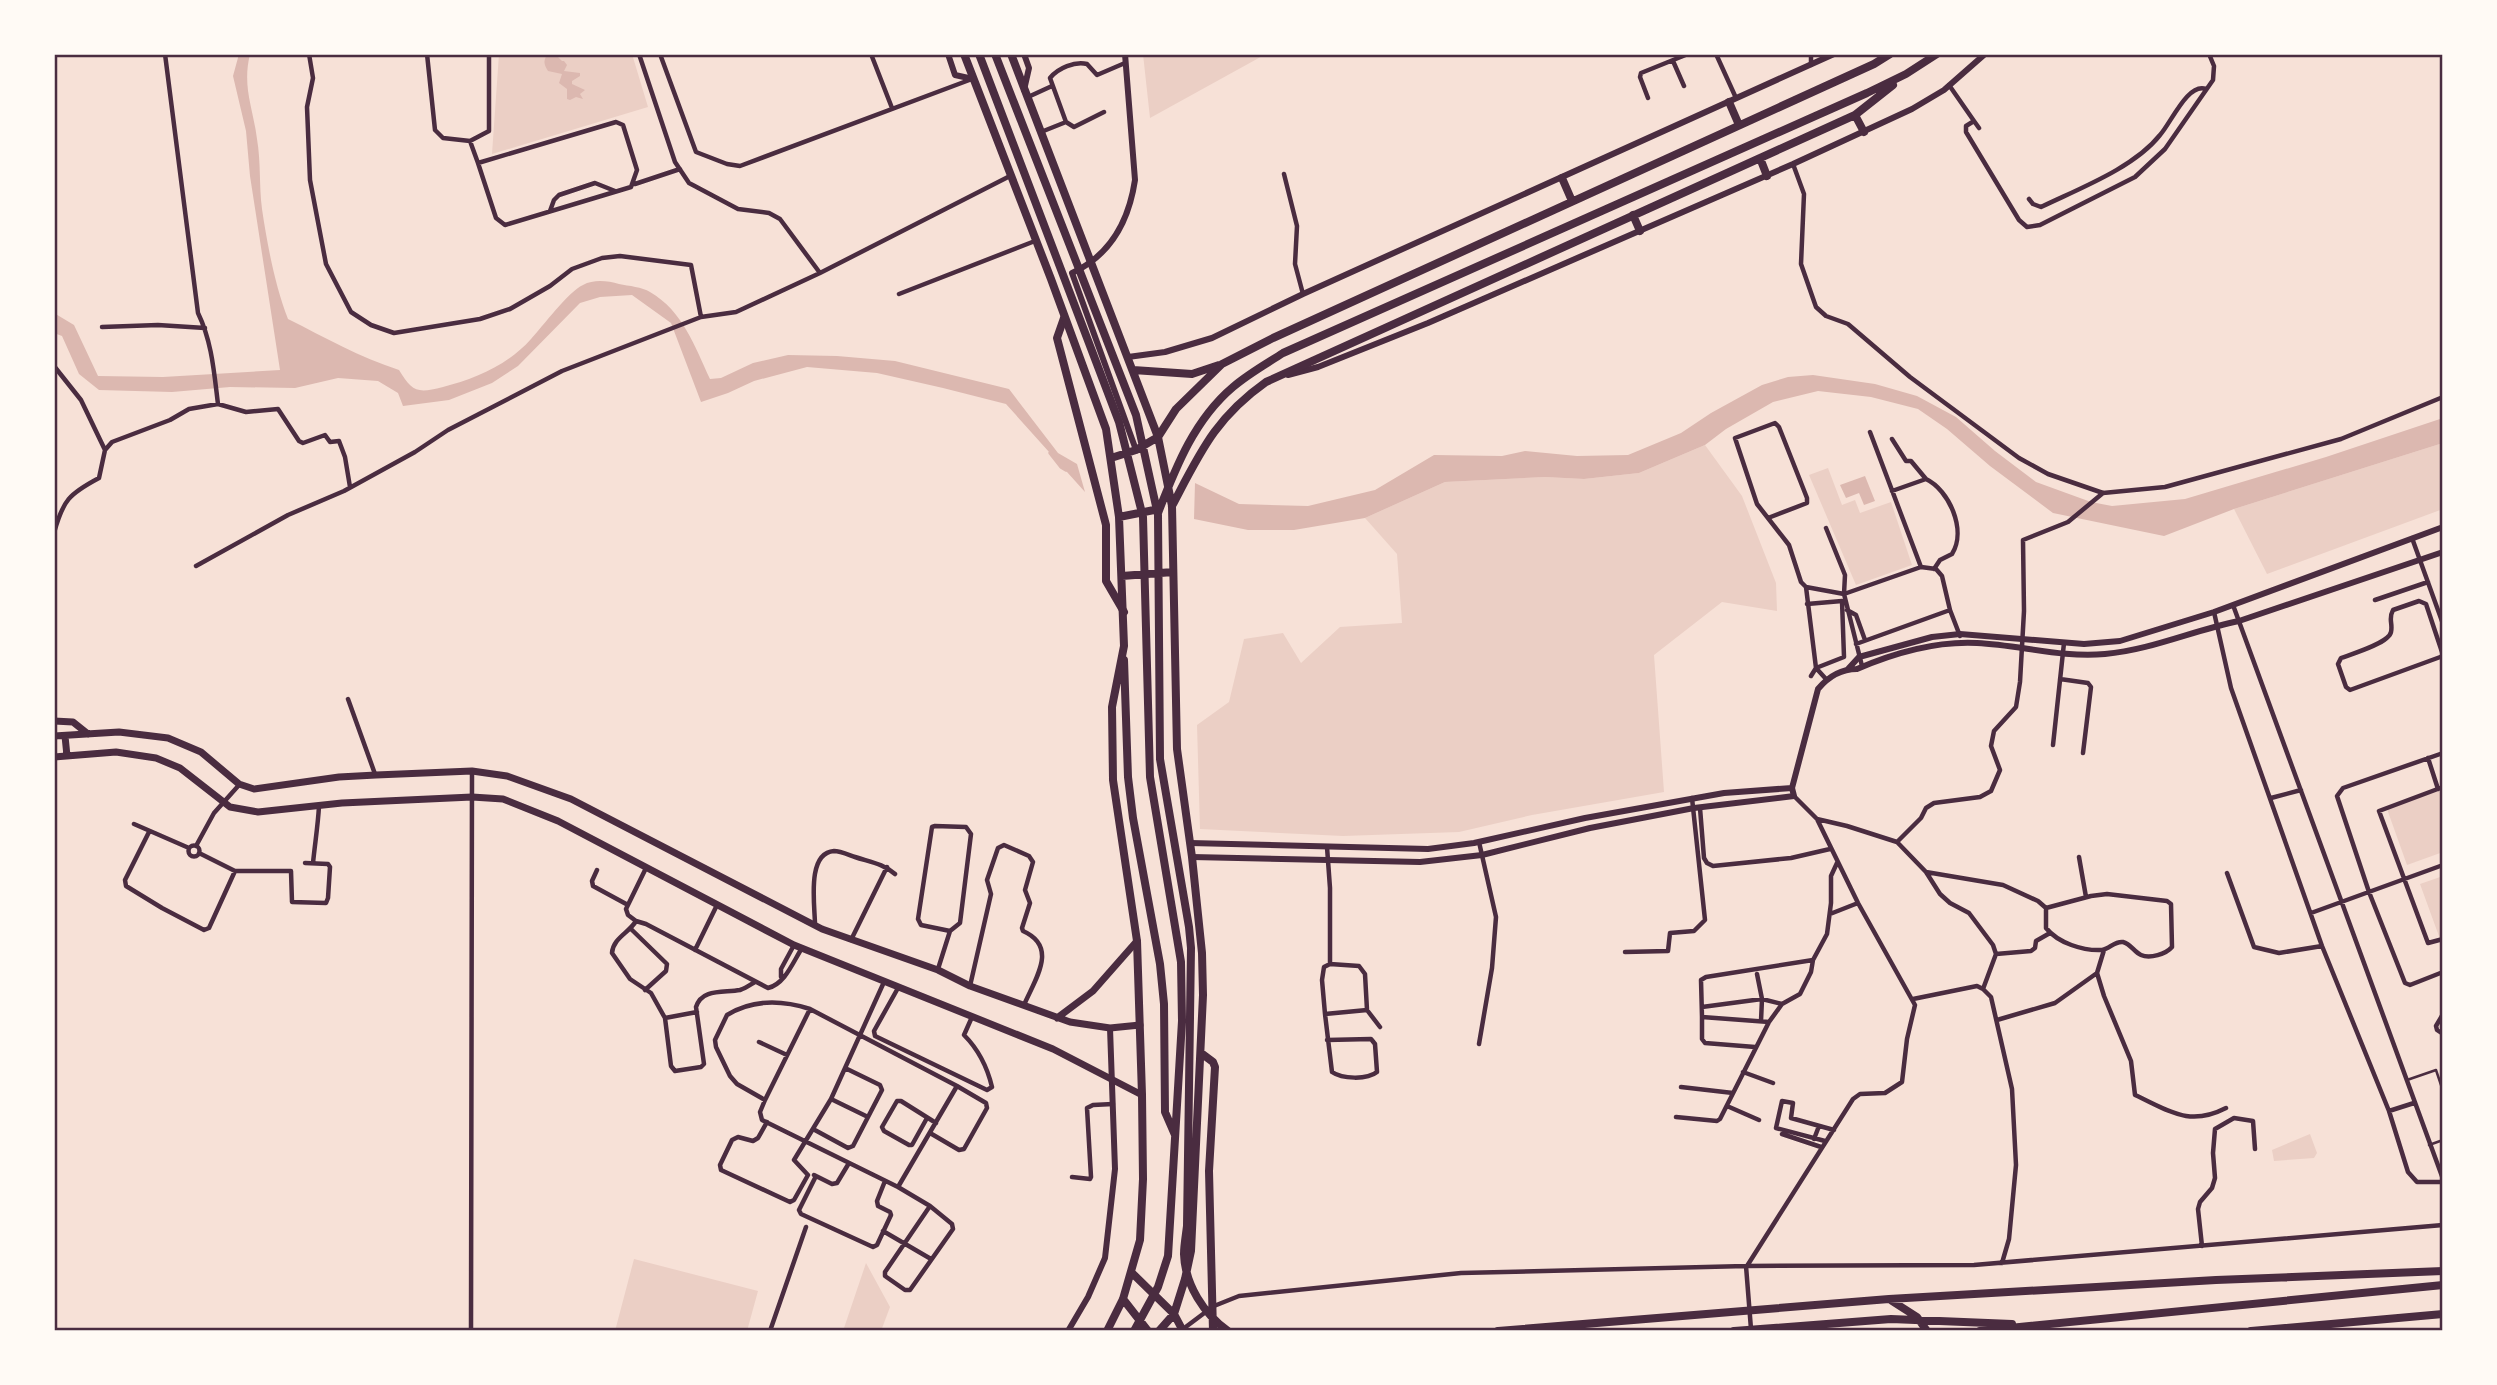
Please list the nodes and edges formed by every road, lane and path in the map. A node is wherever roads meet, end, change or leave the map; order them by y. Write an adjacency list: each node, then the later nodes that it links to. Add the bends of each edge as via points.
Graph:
1 (165, 54): 68 (street, via 198,313)
2 (309, 54): 65 (street, via 313,78 307,107 310,180 326,264 351,312 394,333 480,319 510,309 572,269 620,256 691,265)
3 (427, 54): 44 (street, via 435,130 443,138)
4 (489, 54): 44 (street, via 489,131)
5 (639, 54): 48 (street)
6 (660, 54): 35 (street, via 696,152 727,164 740,166)
7 (871, 54): 35 (street)
8 (948, 54): 27 (street, via 956,75)
9 (964, 54): 27 (main road)
10 (979, 54): 279 (main road, via 1119,422 1143,517 1150,777 1181,961)
11 (995, 54): 87 (main road, via 1136,415)
12 (1011, 54): 32 (main road)
13 (1024, 54): 32 (street, via 1029,68)
14 (1125, 54): 24 (street)
15 (1688, 54): 23 (street)
16 (1716, 54): 34 (street)
17 (1811, 54): 25 (street)
18 (1834, 54): 25 (street)
19 (1890, 54): 40 (main road)
20 (1937, 54): 26 (main road)
21 (1985, 54): 28 (street)
22 (2209, 54): 31 (street, via 2213,80)
23 (1673, 61): 30 (street); 33 (street, via 1641,74)
24 (1125, 63): 29 (street, via 1097,75 1087,64 1075,63 1053,74); 61 (street, via 1135,180 1132,200 1118,233)
25 (1811, 65): 34 (street)
26 (1906, 74): 37 (main road); 87 (main road, via 1283,353 1234,386 1205,416)
27 (973, 79): 35 (street); 50 (main road)
28 (1949, 85): 38 (street); 42 (street)
29 (1052, 86): 32 (street); 39 (street)
30 (1684, 86)
31 (2206, 89): 38 (street, via 2165,149 2135,177 2027,227 2018,220 1966,132 1966,126); 55 (street, via 2195,89 2160,136 2130,162 2041,207)
32 (1026, 94): 43 (main road)
33 (1648, 98)
34 (1733, 100): 40 (main road); 52 (street)
35 (892, 108)
36 (1104, 112): 39 (street, via 1074,127)
37 (1855, 115): 42 (main road); 45 (main road)
38 (1974, 121): 41 (street)
39 (1066, 122): 43 (street)
40 (1739, 125): 56 (main road)
41 (1979, 128)
42 (1864, 132): 47 (street)
43 (1040, 133): 61 (main road)
44 (470, 141): 46 (street)
45 (1760, 158): 51 (main road); 58 (main road)
46 (478, 163): 53 (street, via 616,122 624,125 637,170); 57 (street, via 496,218 505,225)
47 (1793, 164): 51 (street); 85 (street, via 1804,194 1801,264 1816,307 1848,324 2019,458)
48 (680, 169): 53 (street); 62 (street, via 689,183 738,209 780,219)
49 (1284, 174): 64 (street, via 1297,226 1295,264)
50 (1010, 176): 60 (main road); 62 (street)
51 (1767, 176): 59 (street)
52 (1562, 178): 56 (main road); 64 (street)
53 (633, 185): 54 (street)
54 (615, 191): 57 (street); 57 (street, via 595,183 559,195)
55 (2029, 199)
56 (1572, 201): 70 (main road)
57 (550, 211)
58 (1633, 215): 59 (main road); 73 (main road)
59 (1640, 231): 73 (street, via 1414,329)
60 (1035, 241): 63 (street); 66 (main road)
61 (1090, 265): 69 (main road); 80 (street, via 1072,273)
62 (820, 272): 65 (street, via 736,312)
63 (899, 294)
64 (1303, 294): 69 (street, via 1212,338)
65 (701, 317): 83 (street, via 562,371)
66 (1064, 318): 81 (main road, via 1106,429); 109 (main road, via 1057,338 1106,525 1106,582)
67 (103, 327): 68 (street)
68 (205, 328): 75 (street)
69 (1128, 357): 72 (main road)
70 (1222, 364): 72 (main road, via 1192,374); 77 (main road, via 1176,409)
71 (54, 366): 79 (street, via 81,400)
72 (1133, 370): 77 (main road)
73 (1266, 382): 86 (main road, via 1226,415)
74 (2443, 397): 85 (street, via 2341,439 2165,487)
75 (218, 404): 79 (street, via 189,409 112,442); 83 (street, via 247,412 278,409 299,441 325,435 330,442 339,442)
76 (1870, 432): 84 (street)
77 (1158, 437): 80 (main road); 86 (main road)
78 (1892, 439): 82 (street, via 1906,461)
79 (105, 450): 92 (street, via 99,478 65,502)
80 (1136, 450): 81 (main road)
81 (1111, 458): 88 (main road)
82 (1926, 479): 84 (street); 98 (street, via 1944,493 1957,525 1955,550)
83 (350, 487): 96 (street)
84 (1892, 491): 97 (street)
85 (2103, 494): 118 (street, via 2067,522 2023,540)
86 (1172, 506): 88 (main road); 99 (main road)
87 (1158, 515): 322 (main road, via 1160,759 1191,948 1184,1255 1198,1299)
88 (1119, 517): 100 (main road)
89 (1768, 518): 89 (street, via 1758,504 1735,438 1775,423 1808,498 1807,503); 102 (street, via 1789,545)
90 (2443, 527): 93 (street)
91 (1826, 528): 103 (street, via 1845,575)
92 (54, 533)
93 (2412, 538): 95 (street); 106 (street)
94 (2443, 552): 95 (street)
95 (2420, 559): 101 (street); 111 (street)
96 (196, 566)
97 (1921, 567): 98 (street); 103 (street)
98 (1934, 569): 108 (street, via 1942,576)
99 (1173, 572): 100 (main road); 162 (main road, via 1177,749)
100 (1122, 576): 109 (main road)
101 (2428, 582): 104 (street); 112 (street)
102 (1806, 587): 103 (street); 105 (street)
103 (1844, 594): 107 (street)
104 (2375, 600)
105 (1807, 604): 116 (street, via 1842,601); 129 (street)
106 (2233, 605): 110 (street); 111 (street)
107 (1847, 610): 115 (street); 117 (street, via 1856,615)
108 (1950, 610): 114 (street); 117 (street)
109 (1124, 612): 123 (main road)
110 (2214, 612): 113 (street); 119 (street, via 2120,641)
111 (2239, 621): 113 (street); 149 (street)
112 (2443, 624)
113 (2218, 625): 125 (street, via 2119,652); 153 (street, via 2231,688)
114 (1960, 634): 118 (street); 121 (street); 122 (street, via 1932,637)
115 (1854, 637): 116 (street); 120 (street)
116 (1843, 639): 129 (street, via 1844,657)
117 (1865, 640): 120 (street)
118 (2022, 640): 119 (street); 124 (street)
119 (2063, 643): 125 (street)
120 (1856, 644): 127 (street)
121 (1962, 644): 122 (street); 124 (street)
122 (1917, 645): 127 (street); 128 (street)
123 (1124, 646): 202 (main road, via 1112,707 1113,780); 279 (main road, via 1132,818 1164,1004 1165,1112)
124 (2021, 649): 125 (street); 161 (street, via 2017,707 1994,731 1991,746 2000,770 1990,792 1934,803)
125 (2063, 654): 133 (street)
126 (2443, 656): 126 (street, via 2350,690 2338,664 2341,658 2387,640 2393,610 2419,601 2426,604)
127 (1859, 657): 128 (street); 130 (street)
128 (1862, 666): 130 (street)
129 (1816, 668): 131 (street); 132 (street)
130 (1849, 668): 132 (street)
131 (1811, 676)
132 (1826, 679): 150 (street, via 1818,689)
133 (2060, 679): 139 (street); 140 (street, via 2088,683 2091,688)
134 (348, 699): 146 (street)
135 (54, 721): 136 (main road, via 73,722)
136 (88, 734): 138 (main road); 147 (main road, via 119,732 168,738 201,752)
137 (54, 736): 138 (main road)
138 (65, 736): 142 (main road)
139 (2053, 746)
140 (2083, 752)
141 (2443, 752): 144 (street)
142 (67, 756): 143 (main road); 154 (main road, via 116,752 156,758 180,768)
143 (54, 757)
144 (2428, 758): 148 (street); 186 (street, via 2338,792)
145 (471, 771): 146 (main road); 151 (street); 196 (main road, via 507,776 571,799)
146 (376, 775): 147 (main road, via 254,789)
147 (239, 784): 154 (street)
148 (2440, 788): 185 (street, via 2380,810)
149 (2301, 790): 153 (street); 188 (street)
150 (1793, 792): 152 (street); 156 (street); 157 (street)
151 (472, 797): 155 (main road); 179 (main road, via 503,799 558,821); 314 (street)
152 (1692, 798): 156 (street); 160 (street)
153 (2271, 799): 193 (street)
154 (223, 802): 155 (main road, via 258,812); 163 (street)
155 (319, 806): 175 (street)
156 (1697, 808): 167 (street, via 1704,858 1713,866); 169 (street); 207 (street, via 1705,920 1695,931 1670,933 1668,951)
157 (1817, 819): 161 (street); 167 (street)
158 (134, 824): 159 (street)
159 (149, 832): 165 (street); 181 (street, via 126,886 204,930)
160 (1479, 842): 166 (street); 169 (street)
161 (1897, 842): 182 (street)
162 (1190, 843): 164 (street); 170 (main road)
163 (196, 846): 165 (street); 168 (street)
164 (1327, 847): 166 (street); 172 (street)
165 (189, 848): 168 (street, via 191,855)
166 (1434, 848): 173 (street)
167 (1830, 849): 176 (street)
168 (199, 853): 181 (street)
169 (1482, 855): 173 (street); 245 (street, via 1496,917)
170 (1192, 857): 172 (street); 247 (main road, via 1202,953)
171 (2079, 857): 187 (street)
172 (1328, 859): 173 (street); 210 (street)
173 (1435, 860)
174 (305, 863): 175 (street)
175 (313, 863): 181 (street, via 330,867 326,903 292,902 290,871)
176 (1837, 863): 189 (street); 194 (street, via 1831,876)
177 (2443, 865): 185 (street)
178 (887, 867): 184 (street); 196 (street, via 835,851 824,854 817,862 814,880); 201 (street)
179 (646, 868): 190 (street); 191 (main road)
180 (597, 870): 190 (street, via 593,886)
181 (235, 871)
182 (1926, 872): 192 (street, via 2003,885); 208 (street, via 1940,894 1969,913)
183 (2227, 873): 203 (street, via 2254,947 2279,953)
184 (895, 874)
185 (2404, 879): 186 (street); 200 (street, via 2428,943)
186 (2369, 892): 188 (street); 212 (street, via 2405,983)
187 (2086, 897): 192 (street); 206 (street, via 2107,894 2171,904 2169,951 2141,955 2126,942)
188 (2342, 902): 193 (street); 253 (street)
189 (1858, 903): 194 (street); 222 (street)
190 (628, 905): 195 (street, via 628,915)
191 (717, 905): 204 (main road); 205 (street)
192 (2046, 908): 199 (street)
193 (2311, 913): 203 (street)
194 (1830, 914): 209 (street, via 1827,934)
195 (636, 921): 197 (street); 205 (street)
196 (815, 926): 201 (main road)
197 (631, 929): 220 (street, via 616,941 612,953 630,979); 220 (street, via 667,964 666,971)
198 (950, 931): 198 (street, via 921,925 918,919 935,826 966,827 971,834 960,923); 211 (street)
199 (2050, 933): 206 (street, via 2074,946); 208 (street, via 2036,941 2031,951)
200 (2443, 939)
201 (851, 940): 211 (main road)
202 (1137, 941): 234 (main road, via 1093,991); 238 (main road)
203 (2322, 946): 267 (street)
204 (798, 947): 215 (main road); 216 (street, via 787,975 774,986)
205 (695, 950): 216 (street)
206 (2104, 950): 213 (street)
207 (1625, 951)
208 (1996, 954): 219 (street)
209 (1814, 960): 223 (street, via 1800,995); 225 (street, via 1706,977 1701,980)
210 (1330, 964): 227 (street, via 1359,966 1365,974); 229 (street, via 1324,967 1322,980)
211 (938, 970): 217 (main road)
212 (2443, 972)
213 (2097, 973): 235 (street, via 2055,1003); 266 (street, via 2131,1061 2135,1096 2185,1117 2208,1117)
214 (1757, 974): 221 (street)
215 (885, 981): 218 (main road); 242 (street)
216 (755, 982): 228 (street, via 744,989 705,994)
217 (970, 986): 224 (main road); 224 (street, via 991,894 987,880 998,848 1004,845 1029,856 1032,862 1025,890 1030,903 1022,928 1034,936 1044,955)
218 (898, 988): 232 (main road); 232 (street, via 875,1036 987,1090 992,1087 983,1059 963,1037)
219 (1983, 989): 222 (street, via 1977,986); 235 (street, via 1991,997)
220 (645, 990): 231 (street)
221 (1762, 999): 223 (street); 225 (street); 236 (street)
222 (1913, 999): 276 (street, via 1902,1082 1885,1093 1860,1094)
223 (1782, 1004): 237 (street)
224 (1024, 1005): 234 (main road)
225 (1702, 1007): 233 (street)
226 (810, 1009): 242 (street); 248 (street); 262 (street, via 770,1001 727,1015 716,1047 737,1084)
227 (1367, 1010): 229 (street); 239 (street)
228 (697, 1012): 231 (street); 231 (street, via 701,1067 675,1071 671,1066)
229 (1325, 1014): 243 (street)
230 (2443, 1014): 241 (street, via 2435,1026)
231 (665, 1017)
232 (972, 1017): 254 (main road, via 1053,1049)
233 (1702, 1017): 236 (street); 246 (street, via 1705,1043)
234 (1057, 1018): 240 (main road)
235 (1997, 1020): 301 (street, via 2012,1089 2015,1165 2009,1239)
236 (1761, 1021): 237 (street)
237 (1769, 1022): 246 (street)
238 (1140, 1025): 240 (main road); 260 (main road)
239 (1380, 1027)
240 (1110, 1028): 254 (street)
241 (2443, 1034)
242 (859, 1036): 250 (street); 256 (street)
243 (1326, 1040): 243 (street, via 1332,1072 1339,1077 1377,1072 1371,1039)
244 (759, 1042): 248 (street)
245 (1479, 1044)
246 (1755, 1047): 252 (street)
247 (1201, 1053): 308 (main road, via 1215,1067 1209,1171); 309 (main road, via 1192,1241)
248 (787, 1055): 262 (street)
249 (2443, 1067): 251 (lane)
250 (845, 1068): 261 (street); 268 (street, via 880,1085 882,1090)
251 (2436, 1070): 253 (lane); 258 (lane)
252 (1743, 1072): 255 (street); 259 (street)
253 (2406, 1080): 263 (street)
254 (1112, 1081): 260 (main road); 264 (street)
255 (1773, 1083)
256 (957, 1086): 273 (street); 277 (street, via 987,1108 964,1149)
257 (1681, 1087): 259 (street)
258 (2443, 1091)
259 (1733, 1093): 265 (street)
260 (1142, 1095): 304 (main road, via 1140,1240)
261 (831, 1099): 268 (street); 275 (street)
262 (765, 1100): 272 (street, via 760,1112)
263 (2414, 1103): 267 (street); 284 (street)
264 (1113, 1104): 290 (street, via 1087,1108 1091,1177); 316 (street, via 1115,1168 1105,1258)
265 (1727, 1106): 269 (street, via 1717,1121); 271 (street)
266 (2226, 1108)
267 (2389, 1111): 291 (street, via 2408,1172 2417,1182)
268 (868, 1117): 275 (street, via 848,1148)
269 (1676, 1117)
270 (927, 1118): 270 (street, via 897,1101 884,1131 912,1145); 273 (street)
271 (1759, 1120)
272 (766, 1122): 282 (street); 288 (street, via 753,1141 732,1140 721,1170 790,1202)
273 (936, 1123): 277 (street)
274 (1819, 1126): 276 (street); 280 (street); 280 (street, via 1791,1118 1793,1103 1782,1101 1776,1128)
275 (813, 1129): 282 (street)
276 (1834, 1130): 283 (street)
277 (930, 1133): 293 (street)
278 (1782, 1134): 285 (street)
279 (1176, 1136): 318 (main road, via 1168,1256 1158,1287)
280 (1814, 1139): 283 (street)
281 (2443, 1140): 284 (lane)
282 (807, 1141): 287 (street); 288 (street, via 794,1160)
283 (1825, 1141): 285 (street)
284 (2429, 1145): 291 (street)
285 (1821, 1147): 302 (street)
286 (2255, 1149): 299 (street, via 2253,1121 2234,1118 2215,1129 2215,1178 2198,1209)
287 (849, 1163): 289 (street, via 837,1183); 292 (street)
288 (807, 1171): 289 (street)
289 (816, 1176): 297 (street, via 801,1214 873,1247)
290 (1072, 1177)
291 (2443, 1180)
292 (885, 1181): 293 (street); 297 (street, via 877,1201 891,1215)
293 (898, 1187): 294 (street)
294 (930, 1206): 298 (street); 300 (street, via 953,1224)
295 (2443, 1225): 299 (street)
296 (806, 1227): 315 (street)
297 (883, 1231): 298 (street)
298 (903, 1243): 300 (street); 300 (street, via 885,1276 905,1290 910,1290)
299 (2202, 1246): 301 (street)
300 (931, 1259)
301 (2002, 1263): 302 (street)
302 (1746, 1266): 308 (street, via 1461,1273 1239,1296); 312 (street)
303 (2443, 1271): 307 (main road)
304 (1131, 1272): 306 (main road); 309 (main road)
305 (2443, 1285): 311 (main road)
306 (1123, 1299): 317 (main road); 319 (main road)
307 (1889, 1299): 323 (main road); 325 (main road, via 1917,1317)
308 (1213, 1307): 313 (street); 321 (main road)
309 (1174, 1314): 313 (main road); 320 (main road)
310 (2443, 1314): 327 (main road)
311 (2054, 1325): 312 (main road, via 1891,1319); 326 (main road)
312 (1751, 1329): 324 (main road)
313 (1182, 1330)
314 (471, 1331)
315 (769, 1331)
316 (1068, 1331)
317 (1107, 1331)
318 (1134, 1331)
319 (1148, 1331)
320 (1159, 1331)
321 (1213, 1331)
322 (1228, 1331)
323 (1498, 1331)
324 (1734, 1331)
325 (1927, 1331)
326 (1980, 1331)
327 (2251, 1331)

